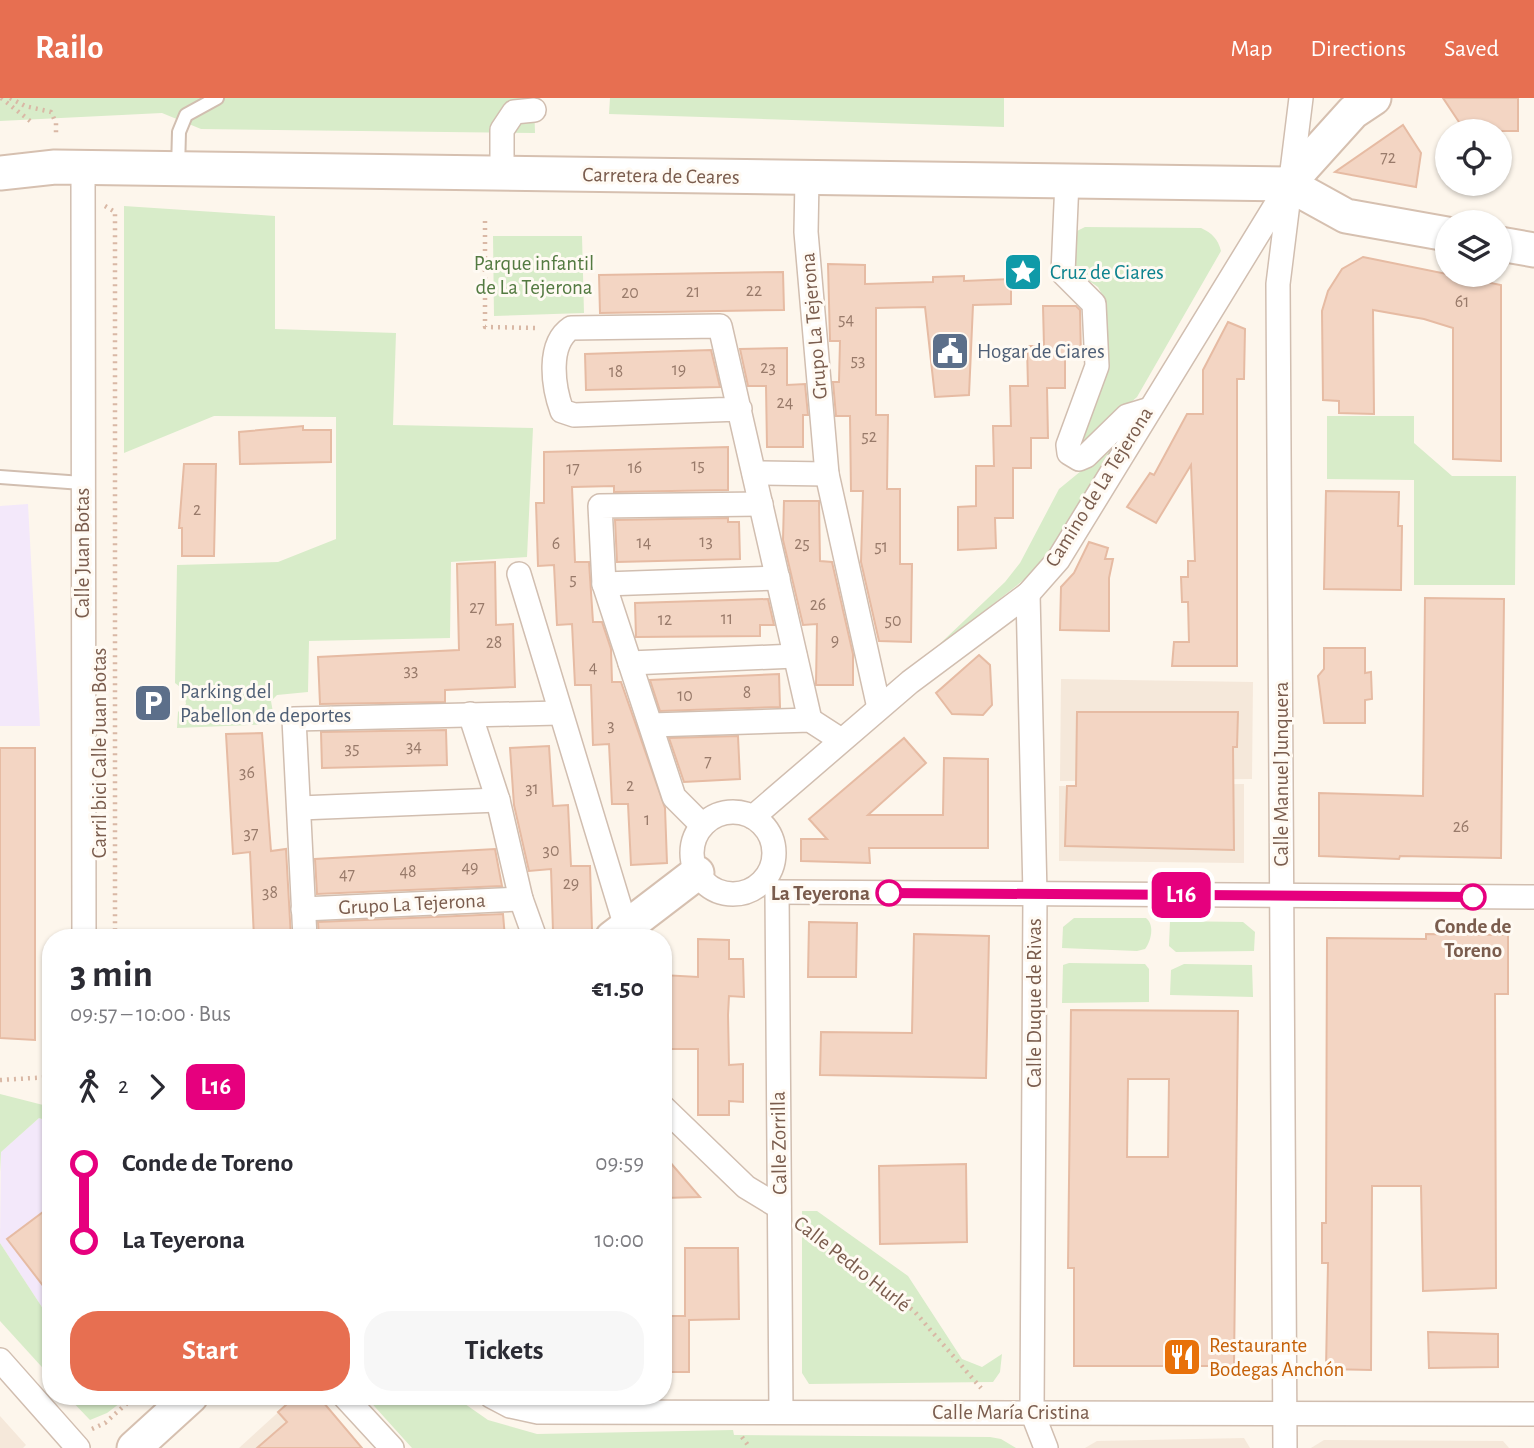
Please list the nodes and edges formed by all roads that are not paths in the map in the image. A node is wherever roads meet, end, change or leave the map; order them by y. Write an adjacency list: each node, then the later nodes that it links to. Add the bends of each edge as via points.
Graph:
1 (217, 98): 8 (lane, via 186,115 179,132)
2 (1301, 98): 13 (street, Calle Manuel Junquera)
3 (1374, 98): 13 (main road, via 1353,112)
4 (534, 110): 10 (street, via 513,112 502,130)
5 (0, 158): 6 (main road, Carretera de Ceares)
6 (34, 167): 7 (main road, Carretera de Ceares); 9 (main road, Carretera de Ceares)
7 (83, 168): 8 (main road, Carretera de Ceares); 22 (street, Calle Juan Botas)
8 (178, 170): 10 (main road, Carretera de Ceares)
9 (0, 173)
10 (502, 174): 11 (main road, Carretera de Ceares)
11 (807, 178): 12 (main road, Carretera de Ceares); 20 (street, Grupo La Tejerona, via 806,232)
12 (1067, 181): 13 (main road, Carretera de Ceares); 18 (street, via 1063,273 1094,304 1097,366 1069,453 1086,456 1127,416)
13 (1288, 184): 14 (main road, via 1346,216); 18 (street, Camino de La Tejerona); 43 (street, Calle Manuel Junquera, via 1278,284)
14 (1435, 232)
15 (1512, 245): 16 (main road)
16 (1534, 250)
17 (740, 409): 17 (street, via 720,326 571,328 559,335 555,348 562,411 574,415); 19 (street)
18 (1147, 410): 27 (street, Camino de La Tejerona, via 1058,560)
19 (754, 473): 20 (street); 23 (street)
20 (827, 474): 30 (street, Grupo La Tejerona)
21 (0, 477): 22 (lane)
22 (82, 483): 47 (street, Calle Juan Botas)
23 (761, 504): 25 (street); 26 (street, via 600,506)
24 (519, 574): 31 (street)
25 (778, 578): 26 (street); 28 (street)
26 (604, 584): 29 (street)
27 (1028, 594): 30 (street, Camino de La Tejerona); 42 (street, Calle Duque de Rivas)
28 (795, 656): 29 (street); 33 (street)
29 (630, 663): 34 (street)
30 (878, 708): 35 (street, Camino de La Tejerona)
31 (559, 713): 32 (street); 50 (street)
32 (470, 714): 36 (street); 37 (street, via 294,719)
33 (810, 720): 34 (street); 35 (street)
34 (651, 725): 39 (street, via 674,797)
35 (841, 740): 38 (street, Camino de La Tejerona)
36 (498, 800): 37 (street); 45 (street)
37 (300, 807): 46 (street)
38 (753, 817): 39 (street, via 726,812); 41 (street, via 765,826 772,840 775,855)
39 (702, 825): 40 (street, via 692,856)
40 (697, 873): 41 (street, via 720,892 735,894); 51 (main road)
41 (769, 887): 42 (street); 53 (street, Calle Zorrilla)
42 (1035, 894): 43 (street); 59 (street, Calle Duque de Rivas)
43 (1282, 895): 44 (street); 60 (street, Calle Manuel Junquera)
44 (1534, 897)
45 (521, 899): 46 (street, Grupo La Tejerona); 49 (street)
46 (303, 909): 48 (street)
47 (84, 929)
48 (304, 929)
49 (532, 929)
50 (618, 929)
51 (623, 929)
52 (672, 1116): 53 (street, Calle Pedro Hurlé, via 746,1187)
53 (779, 1207): 58 (street, Calle Zorrilla)
54 (0, 1360): 62 (street)
55 (181, 1405): 63 (main road)
56 (352, 1405): 64 (street)
57 (508, 1405): 58 (street, Calle María Cristina, via 538,1412)
58 (780, 1412): 59 (street, Calle María Cristina)
59 (1032, 1412): 60 (street, Calle María Cristina); 65 (street)
60 (1284, 1413): 61 (street, Calle María Cristina); 66 (street, Calle Manuel Junquera)
61 (1534, 1414)
62 (75, 1445)
63 (134, 1448)
64 (392, 1448)
65 (1045, 1448)
66 (1285, 1448)

